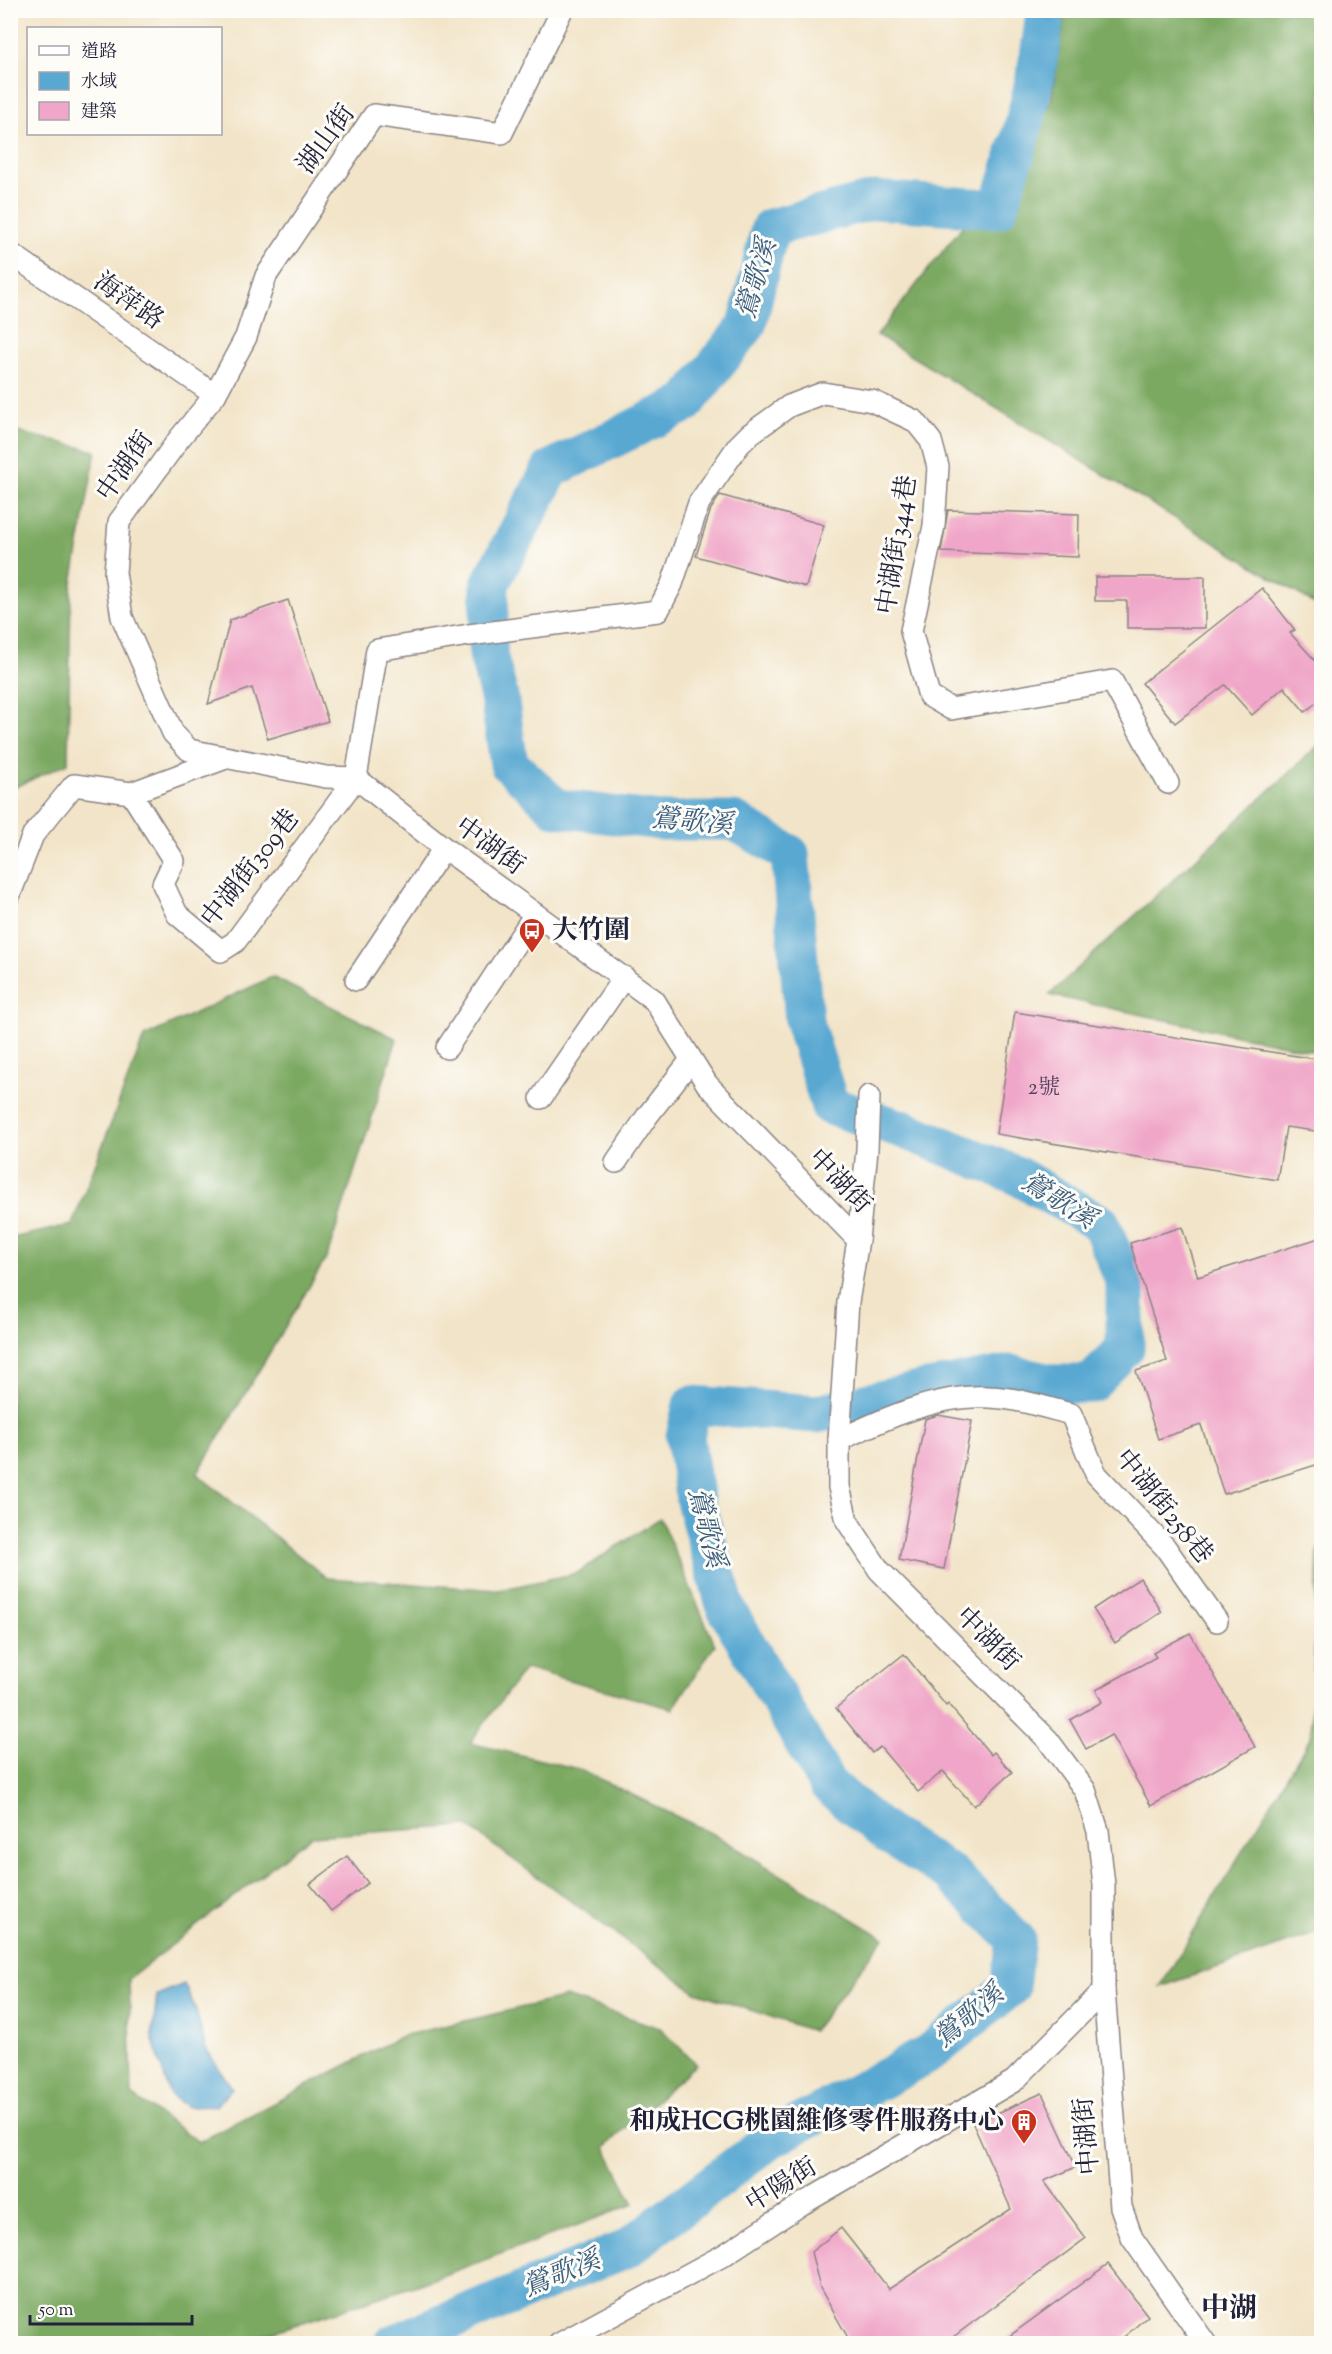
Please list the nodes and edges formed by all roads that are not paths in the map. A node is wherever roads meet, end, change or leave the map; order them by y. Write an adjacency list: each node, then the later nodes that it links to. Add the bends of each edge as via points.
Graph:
1 (562, 10): 3 (street, 湖山街, via 502,133 374,115 266,276 246,337)
2 (10, 253): 3 (street, 海萍路)
3 (214, 395): 4 (street, 中湖街, via 119,522 116,573 122,617 173,733 189,750)
4 (226, 758): 5 (street, 中湖街, via 326,777); 7 (street)
5 (356, 778): 6 (street, 中湖街344巷, via 377,650 469,634 658,611 672,585 699,503 738,446 789,406 823,393 872,401 915,422 931,441 938,467 934,526 911,631 929,696 951,708 1112,681); 7 (street, 中湖街309巷, via 235,942 221,951 177,914 163,884 174,861); 8 (street, 中湖街)
6 (1168, 783)
7 (131, 793): 9 (street, via 74,785 33,836)
8 (444, 848): 10 (street, 中湖街); 12 (street)
9 (10, 894)
10 (536, 914): 11 (street, 中湖街); 13 (street)
11 (624, 977): 14 (street, 中湖街, via 654,1000); 16 (street)
12 (356, 980)
13 (447, 1048)
14 (691, 1060): 17 (street); 18 (street, 中湖街, via 706,1084)
15 (870, 1096): 18 (street)
16 (541, 1098)
17 (616, 1162)
18 (858, 1240): 19 (street, 中湖街, via 848,1302)
19 (839, 1432): 20 (street, 中湖街258巷, via 936,1402 987,1396 1071,1414 1096,1474 1165,1547); 21 (street, 中湖街, via 839,1487 847,1521 879,1570 1048,1740 1084,1790 1098,1831 1102,1864)
20 (1218, 1621)
21 (1104, 1990): 22 (street, 中陽街, via 1014,2081 802,2204 724,2255); 23 (street, 中湖街, via 1121,2207 1132,2238)
22 (559, 2343)
23 (1206, 2343)

